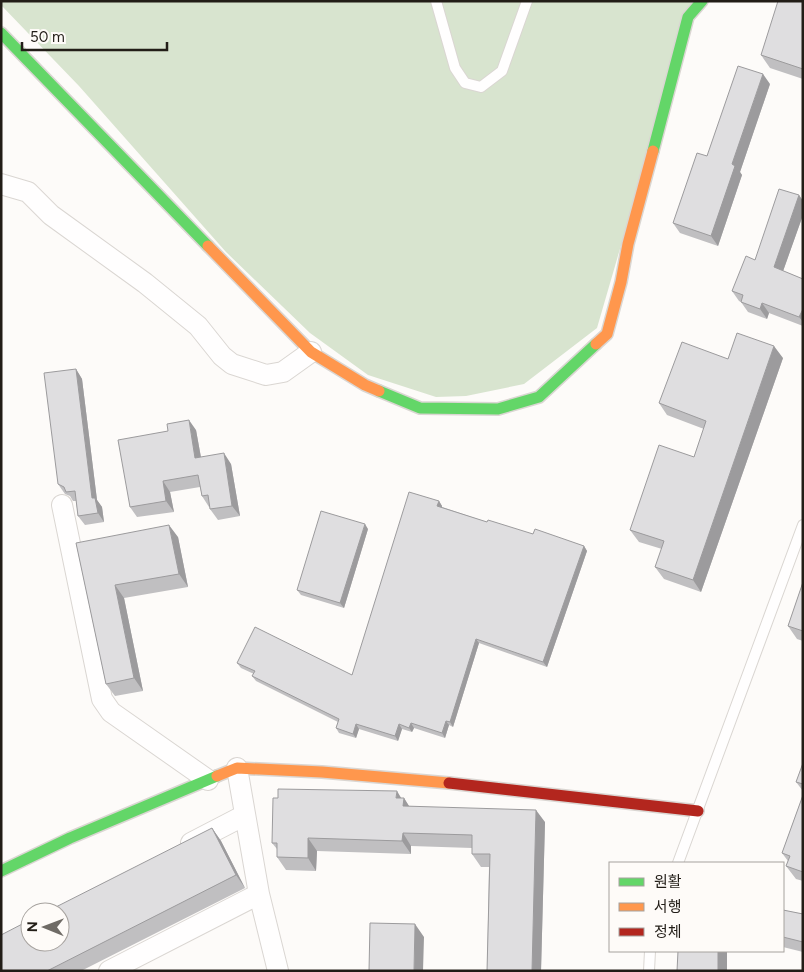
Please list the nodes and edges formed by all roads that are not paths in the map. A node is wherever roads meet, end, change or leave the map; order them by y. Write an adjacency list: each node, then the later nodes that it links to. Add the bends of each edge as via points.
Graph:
1 (436, 1): 2 (lane, via 455,68 465,83 480,87 502,70)
2 (527, 1)
3 (702, 1): 6 (street, via 688,18 607,334 546,391 539,397 498,409 420,408 365,385)
4 (1, 33): 6 (street)
5 (1, 184): 6 (street, via 28,192 51,215 145,283 198,326 232,364 266,375 283,372)
6 (311, 352)
7 (62, 505): 10 (street, via 102,699 111,712)
8 (803, 525): 11 (lane)
9 (237, 768): 10 (street); 11 (street, via 431,781); 12 (street)
10 (208, 780): 15 (street)
11 (698, 810): 14 (lane)
12 (245, 815): 13 (street); 16 (street)
13 (176, 850)
14 (678, 862)
15 (1, 871)
16 (259, 894): 18 (street); 19 (street)
17 (650, 952): 20 (lane)
18 (109, 971)
19 (278, 971)
20 (649, 971)

